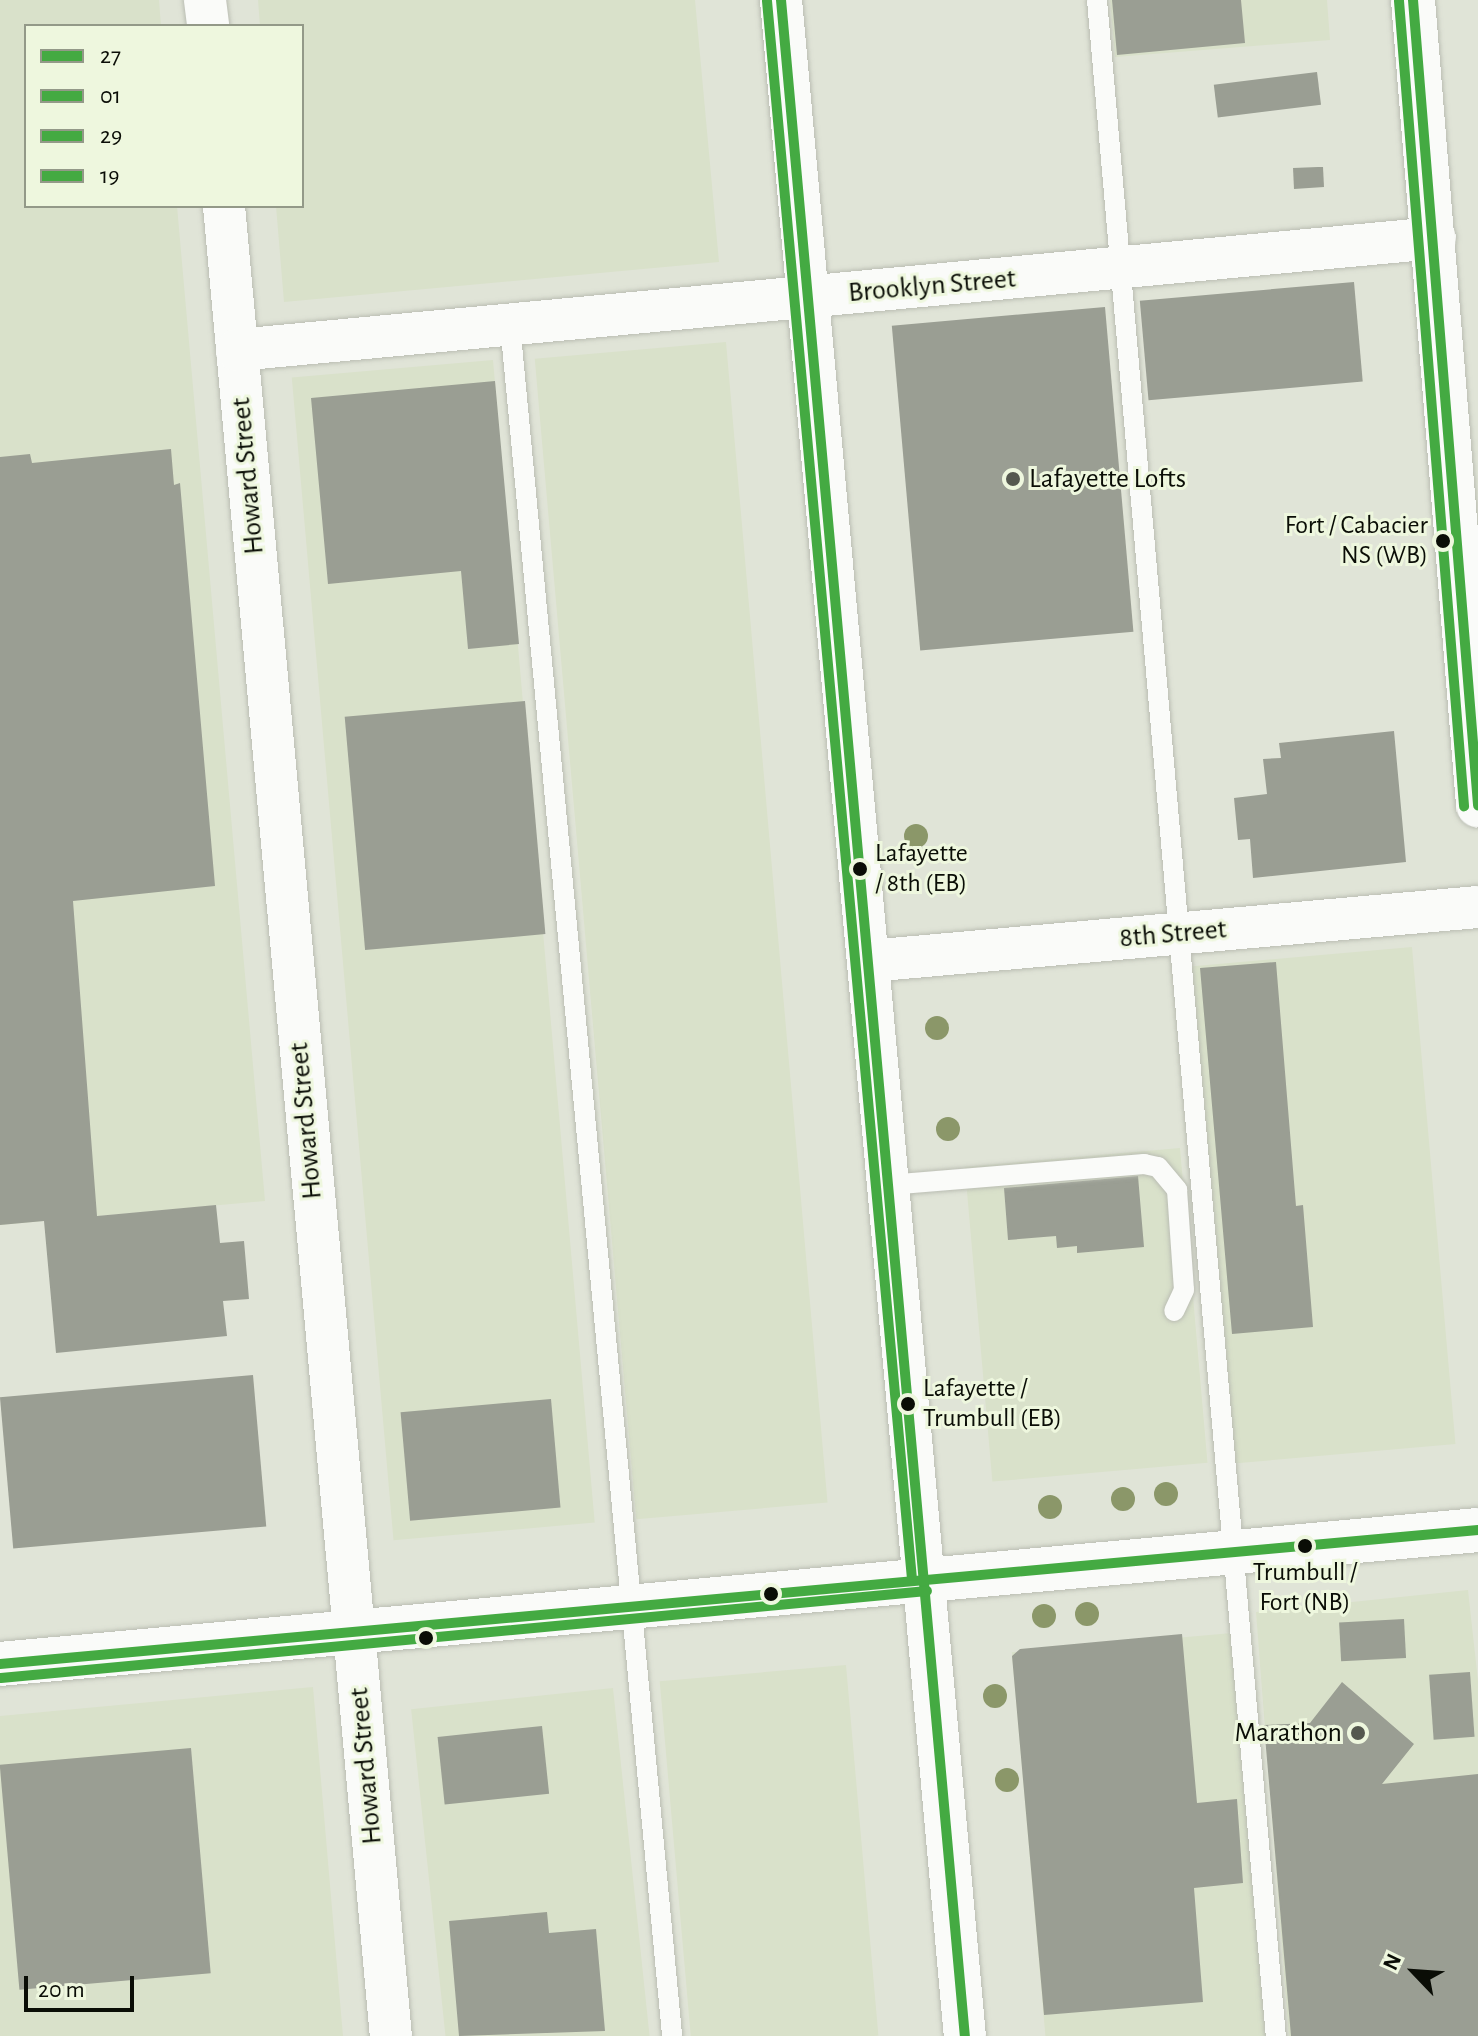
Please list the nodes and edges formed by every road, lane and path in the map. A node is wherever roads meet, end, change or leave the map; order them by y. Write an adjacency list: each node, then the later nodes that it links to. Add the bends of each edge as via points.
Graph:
1 (205, 0): 5 (street)
2 (781, 0): 9 (street)
3 (1097, 0): 8 (lane)
4 (1413, 0): 7 (street)
5 (208, 24)
6 (224, 208): 11 (street, Howard Street)
7 (1435, 238): 8 (street, Brooklyn Street); 12 (street)
8 (1121, 269): 9 (street, Brooklyn Street); 16 (lane)
9 (805, 297): 10 (street, Brooklyn Street); 17 (street)
10 (510, 324): 11 (street, Brooklyn Street); 23 (lane)
11 (237, 350): 24 (street, Howard Street)
12 (1471, 641): 13 (street)
13 (1473, 698): 14 (street)
14 (1478, 805)
15 (1478, 907): 16 (street, 8th Street)
16 (1178, 933): 17 (street, 8th Street); 21 (lane)
17 (869, 961): 18 (street)
18 (888, 1185): 19 (lane, via 1158,1167 1177,1190 1184,1290); 22 (street)
19 (1174, 1311)
20 (1478, 1530): 21 (street)
21 (1234, 1552): 22 (street); 29 (lane)
22 (926, 1577): 23 (street); 28 (street)
23 (629, 1608): 24 (street); 27 (lane)
24 (353, 1630): 25 (street); 26 (street, Howard Street)
25 (0, 1664)
26 (391, 2036)
27 (672, 2036)
28 (965, 2036)
29 (1276, 2036)

